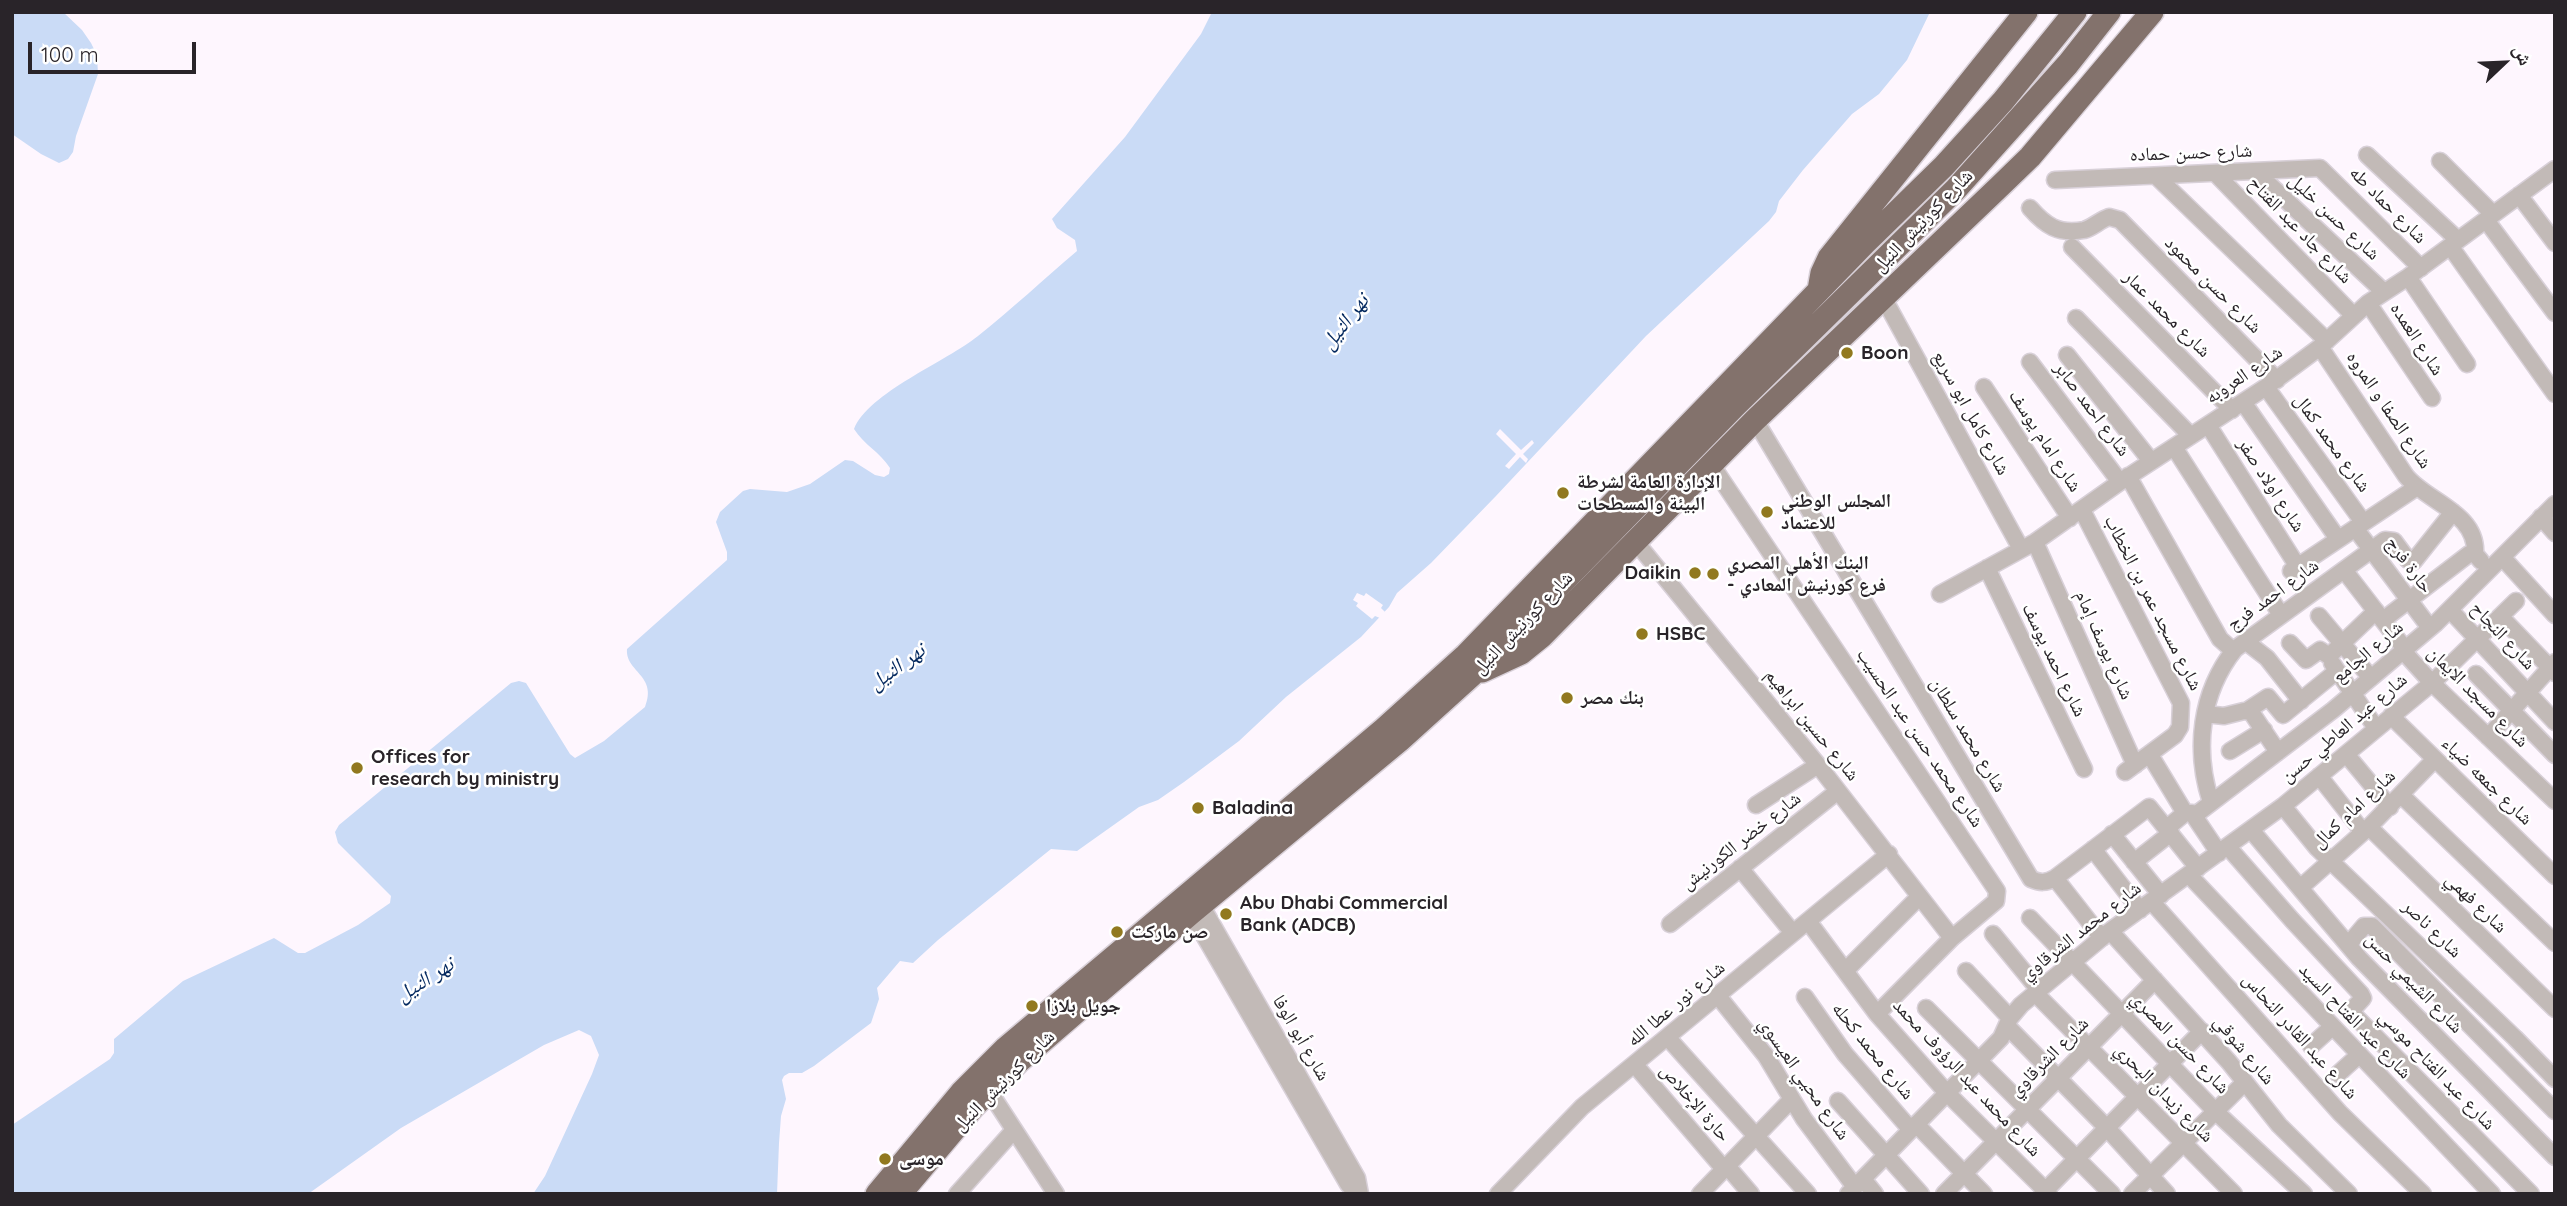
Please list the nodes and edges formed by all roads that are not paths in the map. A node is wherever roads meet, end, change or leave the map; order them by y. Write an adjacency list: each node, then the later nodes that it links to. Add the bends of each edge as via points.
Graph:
1 (2026, 12): 21 (highway, via 1829,258)
2 (2075, 12): 21 (highway, شارع كورنيش النيل, via 1944,166)
3 (2109, 12): 36 (highway, شارع كورنيش النيل, via 1956,189)
4 (2152, 12): 22 (highway, via 2030,157)
5 (2367, 155): 16 (street)
6 (2440, 160): 15 (street)
7 (2555, 169): 13 (street, شارع العروبه)
8 (2256, 172): 9 (street, شارع حسن حماده); 10 (street, شارع حسن حماده, via 2317,168); 20 (street, شارع حسن خليل)
9 (2216, 173): 11 (street, شارع حسن حماده); 25 (street, شارع جاد عبد الفتاح)
10 (2326, 173): 19 (street, شارع حماد طه)
11 (2156, 176): 12 (street, شارع حسن حماده); 27 (street, شارع الصفا و المروه)
12 (2055, 180)
13 (2519, 195): 15 (street, شارع العروبه); 17 (street)
14 (2029, 208): 31 (street, شارع حسن محمود, via 2047,226 2057,229 2083,230 2109,217 2120,220)
15 (2489, 217): 16 (street, شارع العروبه); 24 (street)
16 (2454, 243): 19 (street, شارع العروبه); 33 (street)
17 (2555, 243)
18 (2072, 247): 35 (street, شارع محمد عمار)
19 (2415, 272): 20 (street, شارع العروبه); 30 (street, شارع حماد طه)
20 (2384, 292): 23 (street, شارع العروبه)
21 (1819, 293): 185 (highway, شارع كورنيش النيل, via 1466,655 1006,1048 961,1093)
22 (1883, 297): 37 (highway); 54 (street, شارع كامل ابو سريع)
23 (2368, 303): 25 (street, شارع العروبه); 34 (street, شارع العمده)
24 (2555, 313)
25 (2354, 316): 27 (street, شارع العروبه)
26 (2076, 318): 39 (street)
27 (2324, 344): 31 (street, شارع العروبه); 45 (street, شارع الصفا و المروه)
28 (2067, 355): 42 (street)
29 (2030, 362): 44 (street, شارع احمد صابر)
30 (2467, 364)
31 (2272, 383): 35 (street, شارع العروبه); 50 (street, شارع محمد كمال)
32 (1984, 387): 48 (street, شارع امام يوسف)
33 (2555, 394)
34 (2431, 398)
35 (2237, 406): 38 (street, شارع العروبه); 52 (street, شارع محمد عمار)
36 (1734, 407): 40 (highway); 80 (highway, شارع كورنيش النيل)
37 (1755, 420): 40 (highway); 124 (street, شارع محمد سلطان, via 2026,872 2039,882)
38 (2208, 425): 39 (street, شارع العروبه); 52 (street, شارع اولاد صفر, via 2295,569)
39 (2192, 436): 41 (street, شارع العروبه)
40 (1729, 446): 43 (highway)
41 (2174, 446): 42 (street, شارع العروبه); 65 (street)
42 (2151, 461): 44 (street, شارع العروبه)
43 (1711, 464): 53 (highway); 135 (street, شارع محمد حسن عبد الحسيب, via 1997,891 1996,901)
44 (2124, 479): 48 (street, شارع العروبه); 74 (street, شارع احمد صابر, via 2220,639 2229,647)
45 (2417, 487): 47 (street, شارع الصفا و المروه); 50 (street)
46 (2555, 504): 49 (street, شارع الجامع)
47 (2453, 512): 55 (street, via 2414,561 2391,540); 56 (street, شارع الصفا و المروه, via 2474,536)
48 (2076, 514): 54 (street, شارع العروبه); 89 (street, شارع مسجد عمر بن الخطاب, via 2177,693)
49 (2541, 517): 51 (street); 57 (street, شارع الجامع)
50 (2359, 525): 52 (street); 55 (street, حارة فرج)
51 (2555, 533)
52 (2338, 539)
53 (1635, 541): 80 (highway, via 1542,636 1498,666); 101 (street, شارع حسين ابراهيم)
54 (2028, 546): 58 (street, شارع العروبه); 103 (street, شارع يوسف إمام)
55 (2371, 550): 59 (street, شارع احمد فرج); 62 (street, حارة فرج)
56 (2475, 554): 60 (street, شارع الصفا و المروه); 62 (street)
57 (2502, 557): 60 (street, شارع الجامع); 66 (street)
58 (1987, 568): 61 (street, شارع العروبه); 102 (street, شارع احمد يوسف)
59 (2344, 569): 65 (street, شارع احمد فرج); 68 (street, شارع مسجد الايمان)
60 (2488, 572): 64 (street, شارع الجامع)
61 (1940, 594)
62 (2408, 600): 68 (street); 70 (street, حارة فرج)
63 (2516, 601): 69 (street, شارع عبد العاطي حسن)
64 (2449, 610): 70 (street, شارع الجامع); 71 (street, شارع النجاح)
65 (2281, 615): 74 (street, شارع احمد فرج)
66 (2555, 615)
67 (2319, 616): 73 (street)
68 (2379, 616): 73 (street); 75 (street, شارع مسجد الايمان)
69 (2501, 617): 71 (street, شارع عبد العاطي حسن); 77 (street)
70 (2430, 628): 75 (street, شارع الجامع)
71 (2477, 639): 82 (street, شارع عبد العاطي حسن); 84 (street, شارع النجاح)
72 (2290, 643): 76 (street, via 2306,660 2320,650)
73 (2342, 644): 76 (street); 81 (street)
74 (2246, 650): 85 (street, شارع احمد صابر, via 2267,658); 87 (street, شارع احمد فرج, via 2221,666)
75 (2404, 650): 81 (street, شارع الجامع); 82 (street, شارع مسجد الايمان)
76 (2326, 656): 78 (street)
77 (2553, 668): 84 (street)
78 (2337, 671): 83 (street); 85 (street)
79 (2476, 674): 88 (street)
80 (1472, 675): 128 (highway, شارع كورنيش النيل)
81 (2371, 678): 83 (street, شارع الجامع)
82 (2432, 683): 90 (street, شارع عبد العاطي حسن); 94 (street, شارع مسجد الايمان)
83 (2352, 693): 92 (street); 96 (street, شارع الجامع)
84 (2527, 693): 88 (street); 91 (street, شارع النجاح)
85 (2301, 701): 86 (street, via 2283,715 2268,697)
86 (2248, 710): 87 (street, via 2224,716); 93 (street)
87 (2205, 711): 89 (street); 108 (street, شارع احمد فرج, via 2203,771)
88 (2510, 712): 94 (street); 99 (street)
89 (2182, 715): 98 (street, شارع مسجد عمر بن الخطاب, via 2175,736)
90 (2391, 716): 92 (street, شارع عبد العاطي حسن); 100 (street, شارع جمعه ضياء)
91 (2555, 722)
92 (2376, 728): 97 (street, شارع عبد العاطي حسن)
93 (2263, 730): 95 (street); 96 (street)
94 (2488, 737): 107 (street, شارع مسجد الايمان)
95 (2230, 751)
96 (2278, 752): 108 (street, شارع الجامع)
97 (2346, 754): 104 (street, شارع عبد العاطي حسن); 106 (street)
98 (2150, 755): 103 (street, شارع مسجد عمر بن الخطاب); 111 (street)
99 (2555, 755)
100 (2435, 759): 106 (street, شارع امام كمال); 123 (street, شارع جمعه ضياء)
101 (1818, 765): 105 (street, شارع حسين ابراهيم); 109 (street)
102 (2084, 769)
103 (2130, 769)
104 (2319, 776): 110 (street, شارع عبد العاطي حسن); 114 (street, شارع فهمي)
105 (1838, 791): 118 (street, شارع حسين ابراهيم); 121 (street, شارع خضر الكورنيش)
106 (2396, 801): 114 (street, شارع امام كمال); 136 (street)
107 (2555, 801)
108 (2211, 802): 111 (street, شارع الجامع)
109 (1756, 805)
110 (2283, 806): 113 (street, شارع عبد العاطي حسن); 119 (street, شارع ناصر)
111 (2189, 815): 112 (street, شارع الجامع); 117 (street)
112 (2169, 830): 115 (street, via 2150,807); 120 (street); 122 (street)
113 (2250, 830): 117 (street, شارع محمد الشرقاوي); 125 (street, شارع الشيمي حسن)
114 (2366, 830): 119 (street, شارع امام كمال); 146 (street, شارع فهمي)
115 (2112, 834): 116 (street); 120 (street)
116 (2093, 849): 124 (street); 127 (street, شارع عبد القادر النحاس)
117 (2224, 850): 122 (street, شارع محمد الشرقاوي); 206 (street, شارع عبد الفتاح موسي, via 2361,994 2353,1014)
118 (1889, 854): 126 (street, شارع حسين ابراهيم); 130 (street, شارع نور عطا الله)
119 (2329, 860): 125 (street, شارع امام كمال); 161 (street, شارع ناصر)
120 (2134, 862): 127 (street)
121 (1740, 868): 131 (street, شارع خضر الكورنيش); 132 (street)
122 (2194, 872): 127 (street, شارع محمد الشرقاوي); 150 (street, شارع عبد الفتاح السيد)
123 (2555, 876)
124 (2055, 878): 134 (street, شارع شوقي)
125 (2300, 888): 137 (street, شارع الشيمي حسن)
126 (1919, 897): 135 (street, شارع حسين ابراهيم); 139 (street)
127 (2151, 902): 134 (street, شارع محمد الشرقاوي); 204 (street, شارع عبد القادر النحاس, via 2340,1113)
128 (1196, 909): 163 (highway, شارع كورنيش النيل); 189 (street, شارع أبو الوفا, via 1348,1184)
129 (2030, 918): 138 (street, شارع حسن المصري)
130 (1808, 921): 132 (street, شارع نور عطا الله); 139 (street, شارع محمد عبد الرؤوف محمد)
131 (1670, 924)
132 (1793, 933): 143 (street, شارع نور عطا الله)
133 (1993, 934): 142 (street, شارع زيدان البحري)
134 (2106, 935): 138 (street, شارع محمد الشرقاوي); 141 (street, شارع شوقي)
135 (1952, 939): 147 (street, شارع محمد حسن عبد الحسيب)
136 (2555, 943)
137 (2348, 945): 169 (street, via 2364,926 2372,926); 178 (street, شارع الشيمي حسن)
138 (2072, 962): 142 (street, شارع محمد الشرقاوي); 148 (street, شارع حسن المصري)
139 (1845, 971): 147 (street, شارع محمد عبد الرؤوف محمد)
140 (1966, 971): 149 (street)
141 (2155, 980): 148 (street, شارع الشرقاوي); 151 (street, شارع شوقي)
142 (2037, 991): 149 (street, شارع محمد الشرقاوي); 154 (street, شارع زيدان البحري)
143 (1718, 996): 152 (street, شارع نور عطا الله); 166 (street, شارع محيي العيسوي, via 1766,1056)
144 (1804, 997): 171 (street, شارع محمد كحله, via 1845,1054)
145 (1926, 1008): 156 (street)
146 (2555, 1009)
147 (1877, 1014): 164 (street, شارع محمد عبد الرؤوف محمد)
148 (2122, 1014): 154 (street, شارع الشرقاوي); 157 (street, شارع حسن المصري)
149 (2009, 1022): 156 (street, شارع محمد الشرقاوي, via 2001,1038); 160 (street)
150 (2332, 1027): 153 (street); 155 (street, شارع عبد الفتاح السيد)
151 (2202, 1031): 157 (street); 162 (street, شارع شوقي)
152 (1668, 1038): 158 (street, شارع نور عطا الله); 174 (street)
153 (2312, 1046)
154 (2089, 1047): 160 (street, شارع الشرقاوي); 165 (street, شارع زيدان البحري)
155 (2359, 1055): 159 (street); 205 (street, شارع عبد الفتاح السيد)
156 (1979, 1060): 164 (street, شارع محمد الشرقاوي); 168 (street)
157 (2170, 1063): 165 (street); 170 (street, شارع حسن المصري)
158 (1635, 1065): 180 (street, حارة الإخلاص); 190 (street, شارع نور عطا الله, via 1582,1107)
159 (2338, 1074)
160 (2058, 1078): 168 (street, شارع الشرقاوي); 172 (street)
161 (2555, 1079)
162 (2245, 1082): 170 (street); 203 (street, شارع شوقي, via 2279,1125)
163 (989, 1091): 173 (street); 186 (highway, شارع كورنيش النيل)
164 (1947, 1093): 171 (street, شارع محمد الشرقاوي); 175 (street, شارع محمد عبد الرؤوف محمد)
165 (2137, 1096): 172 (street); 176 (street, شارع زيدان البحري)
166 (1792, 1098): 174 (street); 183 (street, شارع محيي العيسوي)
167 (1838, 1101): 177 (street)
168 (2027, 1109): 175 (street, شارع الشرقاوي); 179 (street)
169 (2555, 1111)
170 (2216, 1112): 176 (street); 202 (street, شارع حسن المصري)
171 (1913, 1127): 177 (street, شارع محمد الشرقاوي); 181 (street, شارع محمد كحله)
172 (2106, 1127): 179 (street); 182 (street)
173 (1014, 1130): 187 (street); 188 (street)
174 (1755, 1137): 180 (street); 193 (street)
175 (1996, 1141): 181 (street, شارع الشرقاوي); 184 (street, شارع محمد عبد الرؤوف محمد)
176 (2184, 1143): 182 (street); 201 (street, شارع زيدان البحري)
177 (1886, 1155): 183 (street, شارع محمد الشرقاوي); 195 (street)
178 (2555, 1157)
179 (2077, 1158): 184 (street); 198 (street)
180 (1726, 1168): 191 (street); 192 (street, حارة الإخلاص)
181 (1964, 1173): 196 (street, شارع الشرقاوي); 197 (street, شارع محمد كحله)
182 (2150, 1175): 199 (street); 200 (street)
183 (1855, 1186): 194 (street, شارع محيي العيسوي)
184 (2045, 1193)
185 (877, 1194)
186 (900, 1194)
187 (957, 1194)
188 (1056, 1194)
189 (1359, 1194)
190 (1498, 1194)
191 (1700, 1194)
192 (1751, 1194)
193 (1808, 1194)
194 (1875, 1194)
195 (1922, 1194)
196 (1944, 1194)
197 (1984, 1194)
198 (2112, 1194)
199 (2132, 1194)
200 (2167, 1194)
201 (2234, 1194)
202 (2304, 1194)
203 (2349, 1194)
204 (2423, 1194)
205 (2492, 1194)
206 (2531, 1194)

